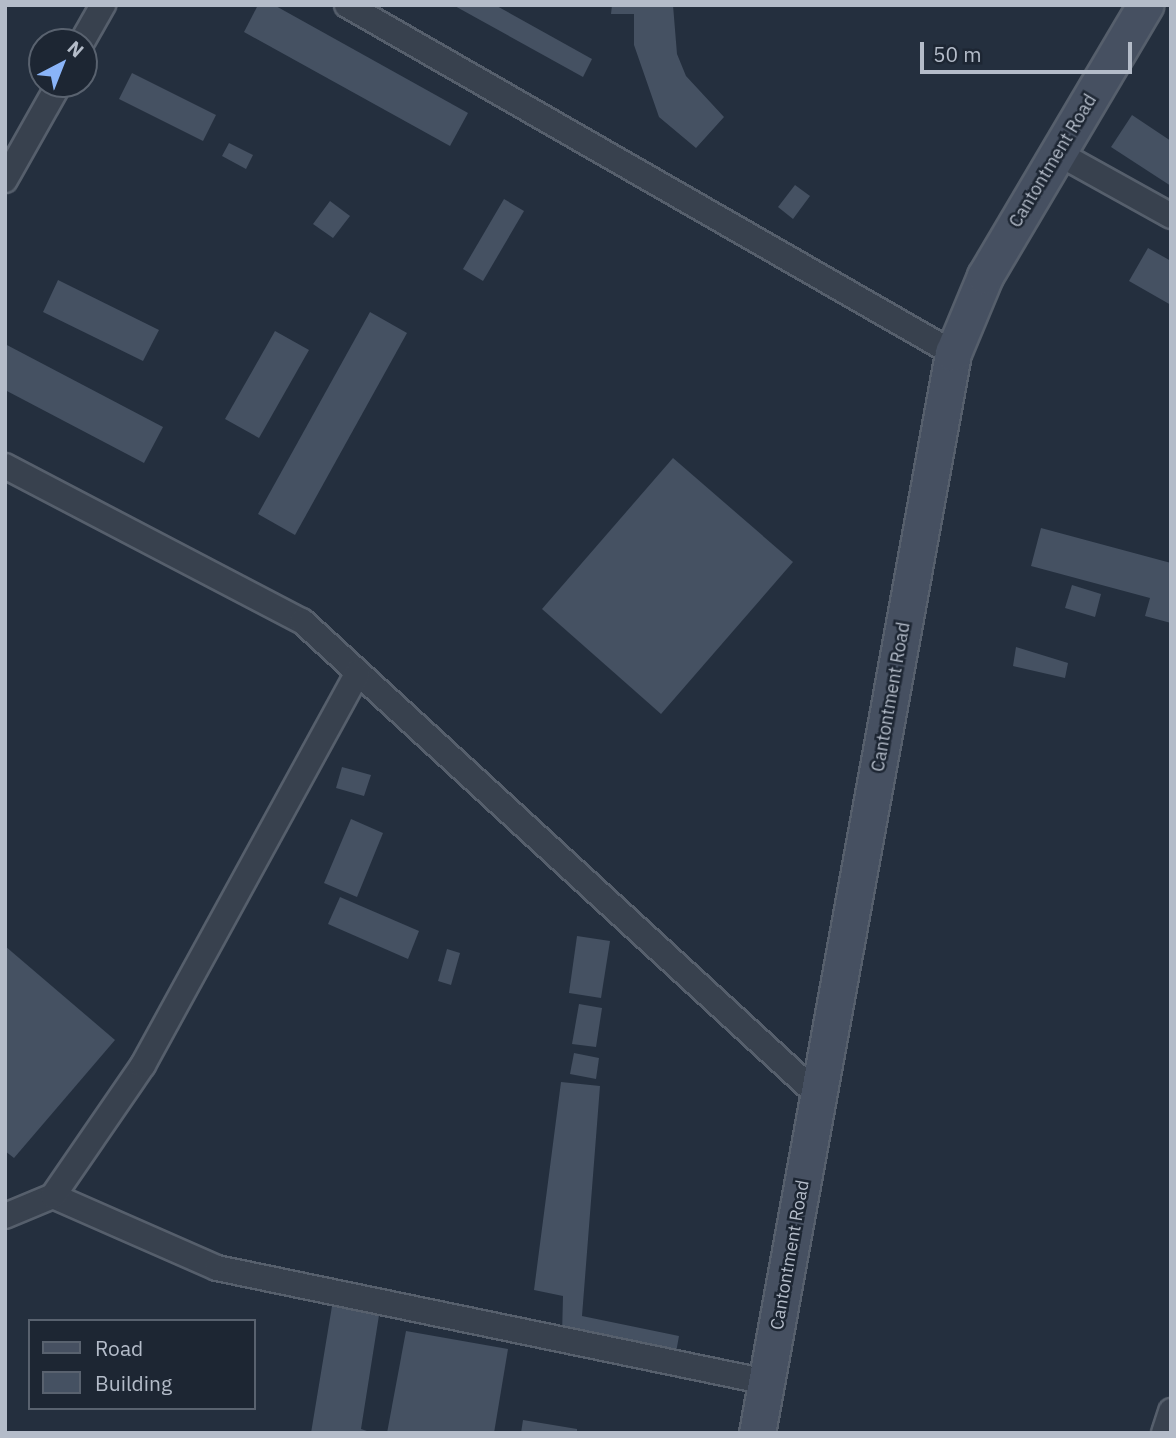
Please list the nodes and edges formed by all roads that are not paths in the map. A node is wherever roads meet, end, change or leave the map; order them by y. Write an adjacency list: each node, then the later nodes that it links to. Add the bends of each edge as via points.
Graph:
1 (103, 5): 4 (street)
2 (347, 5): 9 (street)
3 (1145, 5): 6 (street, Cantontment Road)
4 (90, 28)
5 (51, 98): 7 (street)
6 (1058, 153): 8 (street); 9 (street, Cantontment Road, via 985,276)
7 (5, 180)
8 (1171, 216)
9 (953, 353): 12 (street, Cantontment Road)
10 (5, 466): 11 (street, via 302,621)
11 (358, 673): 12 (street); 13 (street, via 143,1065)
12 (819, 1096): 15 (street, Cantontment Road)
13 (53, 1196): 14 (street); 15 (street, via 217,1268)
14 (5, 1216)
15 (767, 1382): 17 (street, Cantontment Road)
16 (1171, 1411): 18 (street)
17 (757, 1433)
18 (1164, 1433)

